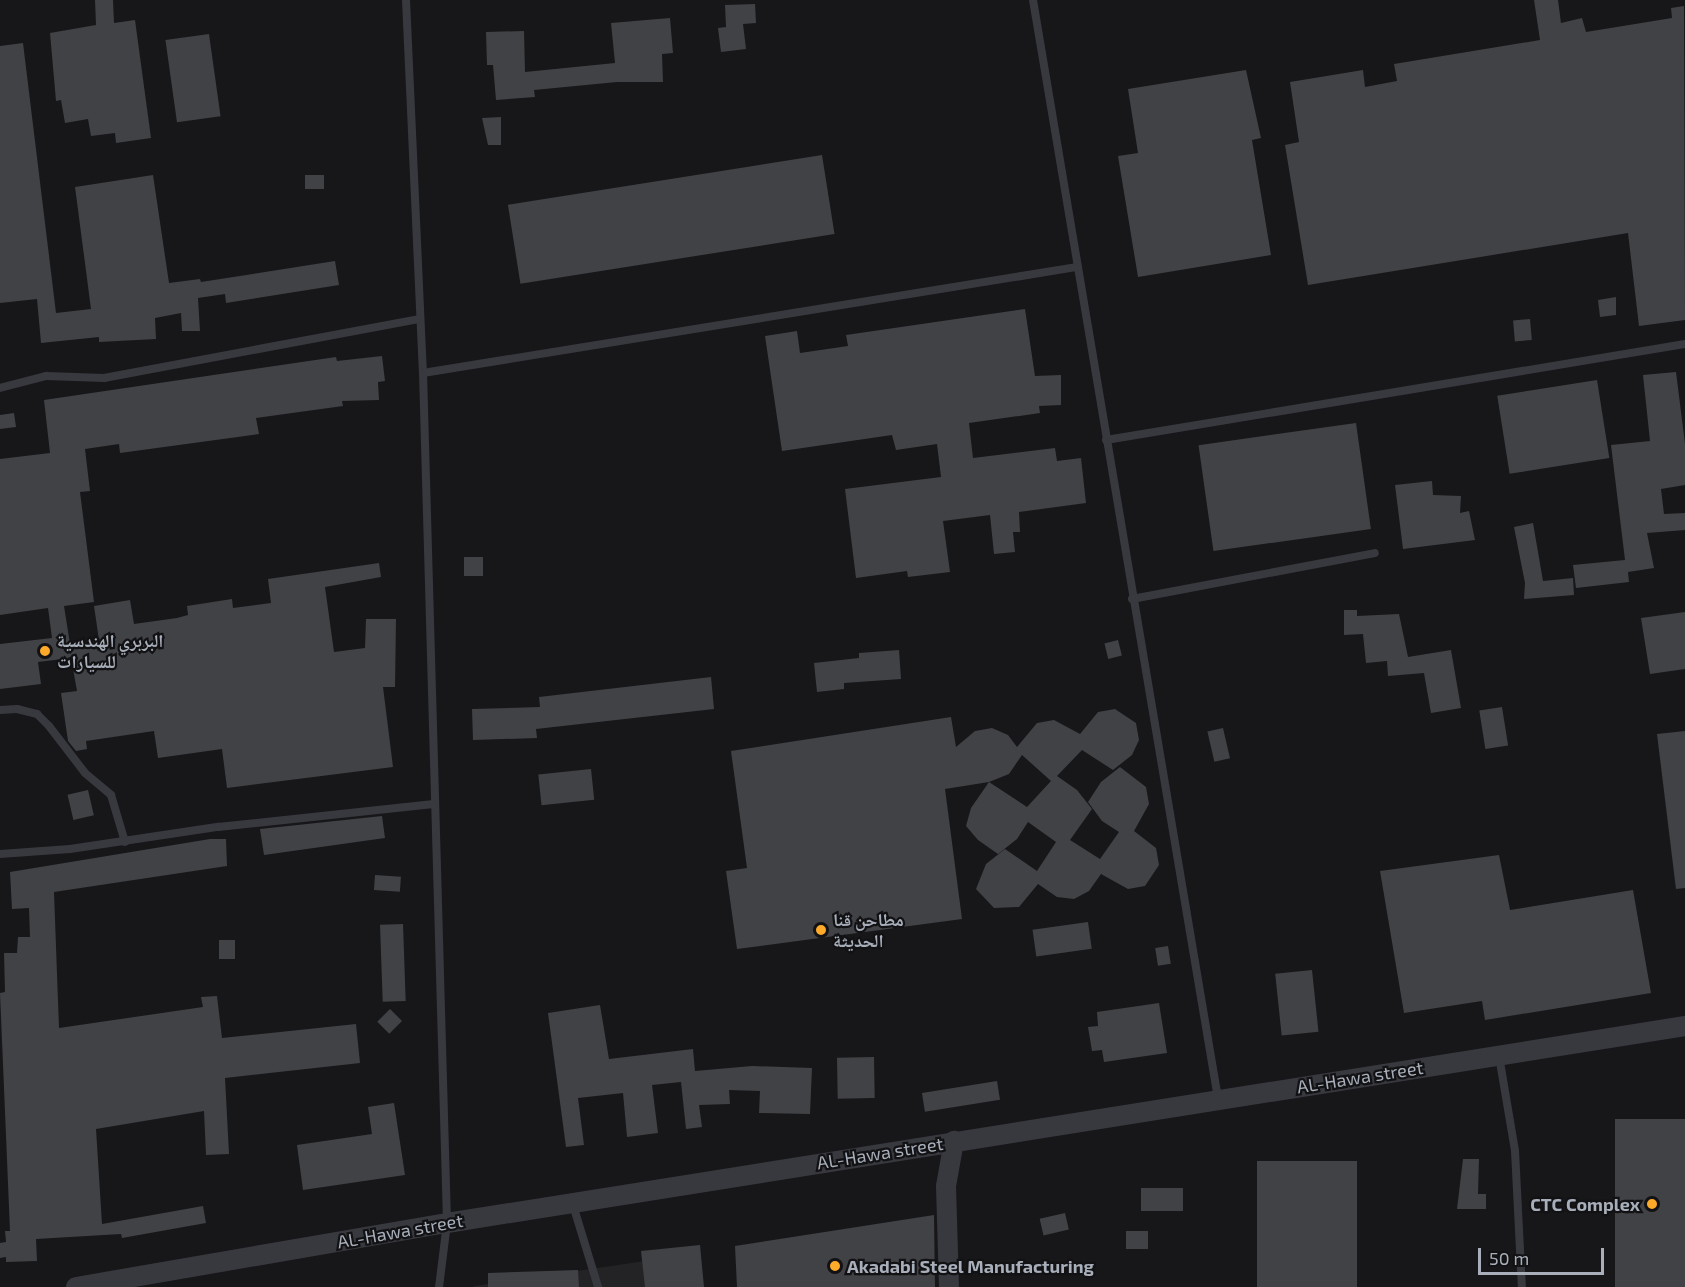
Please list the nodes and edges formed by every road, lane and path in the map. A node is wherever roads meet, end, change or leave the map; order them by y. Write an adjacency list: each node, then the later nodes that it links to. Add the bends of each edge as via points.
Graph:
1 (406, 0): 4 (lane)
2 (1033, 0): 3 (lane)
3 (1077, 267): 6 (lane); 8 (lane)
4 (419, 319): 6 (lane); 7 (lane, via 104,378 46,376)
5 (1685, 344): 8 (lane)
6 (423, 373): 12 (lane)
7 (0, 388)
8 (1106, 440): 10 (lane)
9 (1375, 553): 10 (lane)
10 (1132, 599): 17 (lane)
11 (0, 710): 13 (lane, via 37,714 49,726 86,773 111,795)
12 (434, 804): 13 (lane, via 218,827); 20 (lane)
13 (124, 842): 14 (lane)
14 (0, 854)
15 (1685, 1026): 16 (street, AL-Hawa street)
16 (1498, 1056): 17 (street, AL-Hawa street); 25 (lane, via 1515,1151)
17 (1218, 1100): 18 (street, AL-Hawa street)
18 (954, 1141): 19 (street, AL-Hawa street); 24 (street, via 946,1186)
19 (572, 1203): 20 (street, AL-Hawa street); 23 (lane)
20 (447, 1223): 21 (street, AL-Hawa street); 22 (lane)
21 (76, 1287)
22 (440, 1287)
23 (598, 1287)
24 (949, 1287)
25 (1522, 1287)

